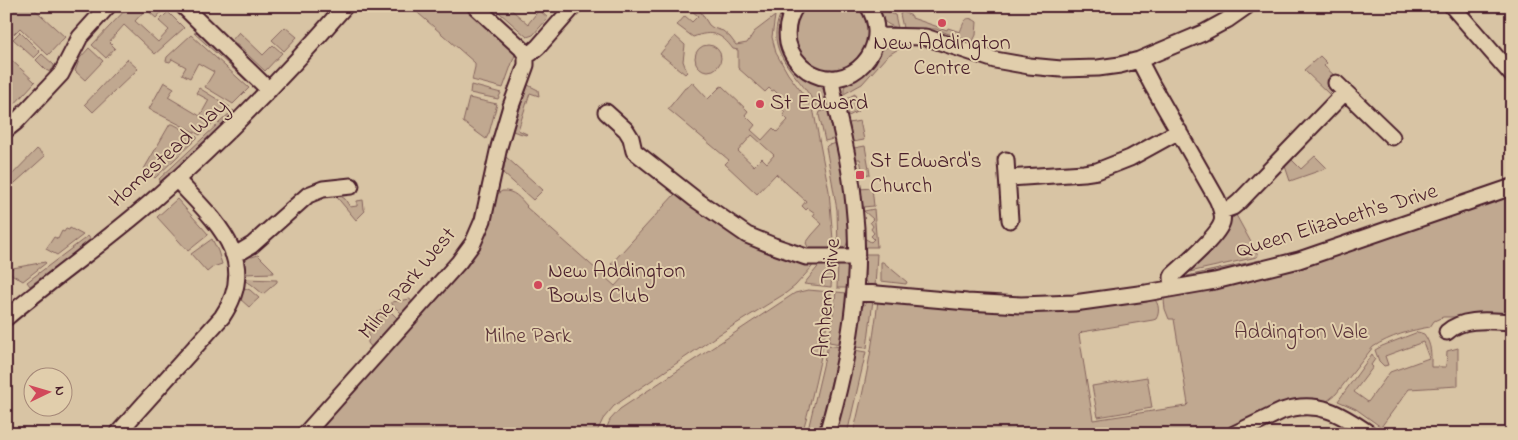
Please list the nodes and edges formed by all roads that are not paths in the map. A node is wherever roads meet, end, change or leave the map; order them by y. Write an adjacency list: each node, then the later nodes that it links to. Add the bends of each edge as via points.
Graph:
1 (108, 6): 17 (street, via 80,37 61,74)
2 (183, 6): 15 (street)
3 (345, 6): 15 (street, Homestead Way)
4 (475, 6): 11 (street)
5 (574, 6): 11 (street, via 538,47)
6 (868, 6): 10 (street)
7 (1248, 6): 12 (street, via 1206,31)
8 (1452, 6): 13 (street)
9 (792, 7): 14 (street, via 787,34 793,55 806,69)
10 (876, 36): 12 (street, via 925,37 995,60 1044,68 1098,68); 14 (street, via 871,54 862,65 851,73)
11 (526, 55): 35 (street, Milne Park West, via 526,65 498,147 486,210 473,243)
12 (1139, 60): 18 (street, Queen Elizabeth's Drive)
13 (1512, 74)
14 (831, 78): 28 (street, Arnhem Drive, via 853,193)
15 (270, 90): 22 (street, Homestead Way)
16 (606, 112): 28 (street, via 626,130 634,151 694,199 747,235 806,257)
17 (6, 130)
18 (1178, 131): 21 (street, via 1130,158 1097,171); 25 (street, Queen Elizabeth's Drive)
19 (1392, 137): 25 (street, via 1340,88 1239,202)
20 (1006, 160): 21 (street)
21 (1008, 178): 26 (street)
22 (176, 179): 27 (street, via 221,229); 31 (street, Homestead Way)
23 (351, 186): 27 (street, via 323,189 308,195 252,245)
24 (1512, 187): 29 (street, Queen Elizabeth's Drive, via 1314,256)
25 (1222, 210): 29 (street, Queen Elizabeth's Drive, via 1222,221 1216,231 1173,275)
26 (1010, 220)
27 (232, 254): 34 (street, via 237,280 227,308)
28 (857, 256): 30 (street, Arnhem Drive)
29 (1173, 288): 30 (street, Queen Elizabeth's Drive, via 1089,301 1035,305 986,304)
30 (855, 292): 36 (street, Arnhem Drive, via 846,351)
31 (6, 318)
32 (1512, 322): 33 (street, via 1465,323)
33 (1447, 332)
34 (117, 434)
35 (305, 434)
36 (827, 434)
37 (1234, 434): 38 (street, via 1290,408 1309,406 1336,412)
38 (1370, 434)

